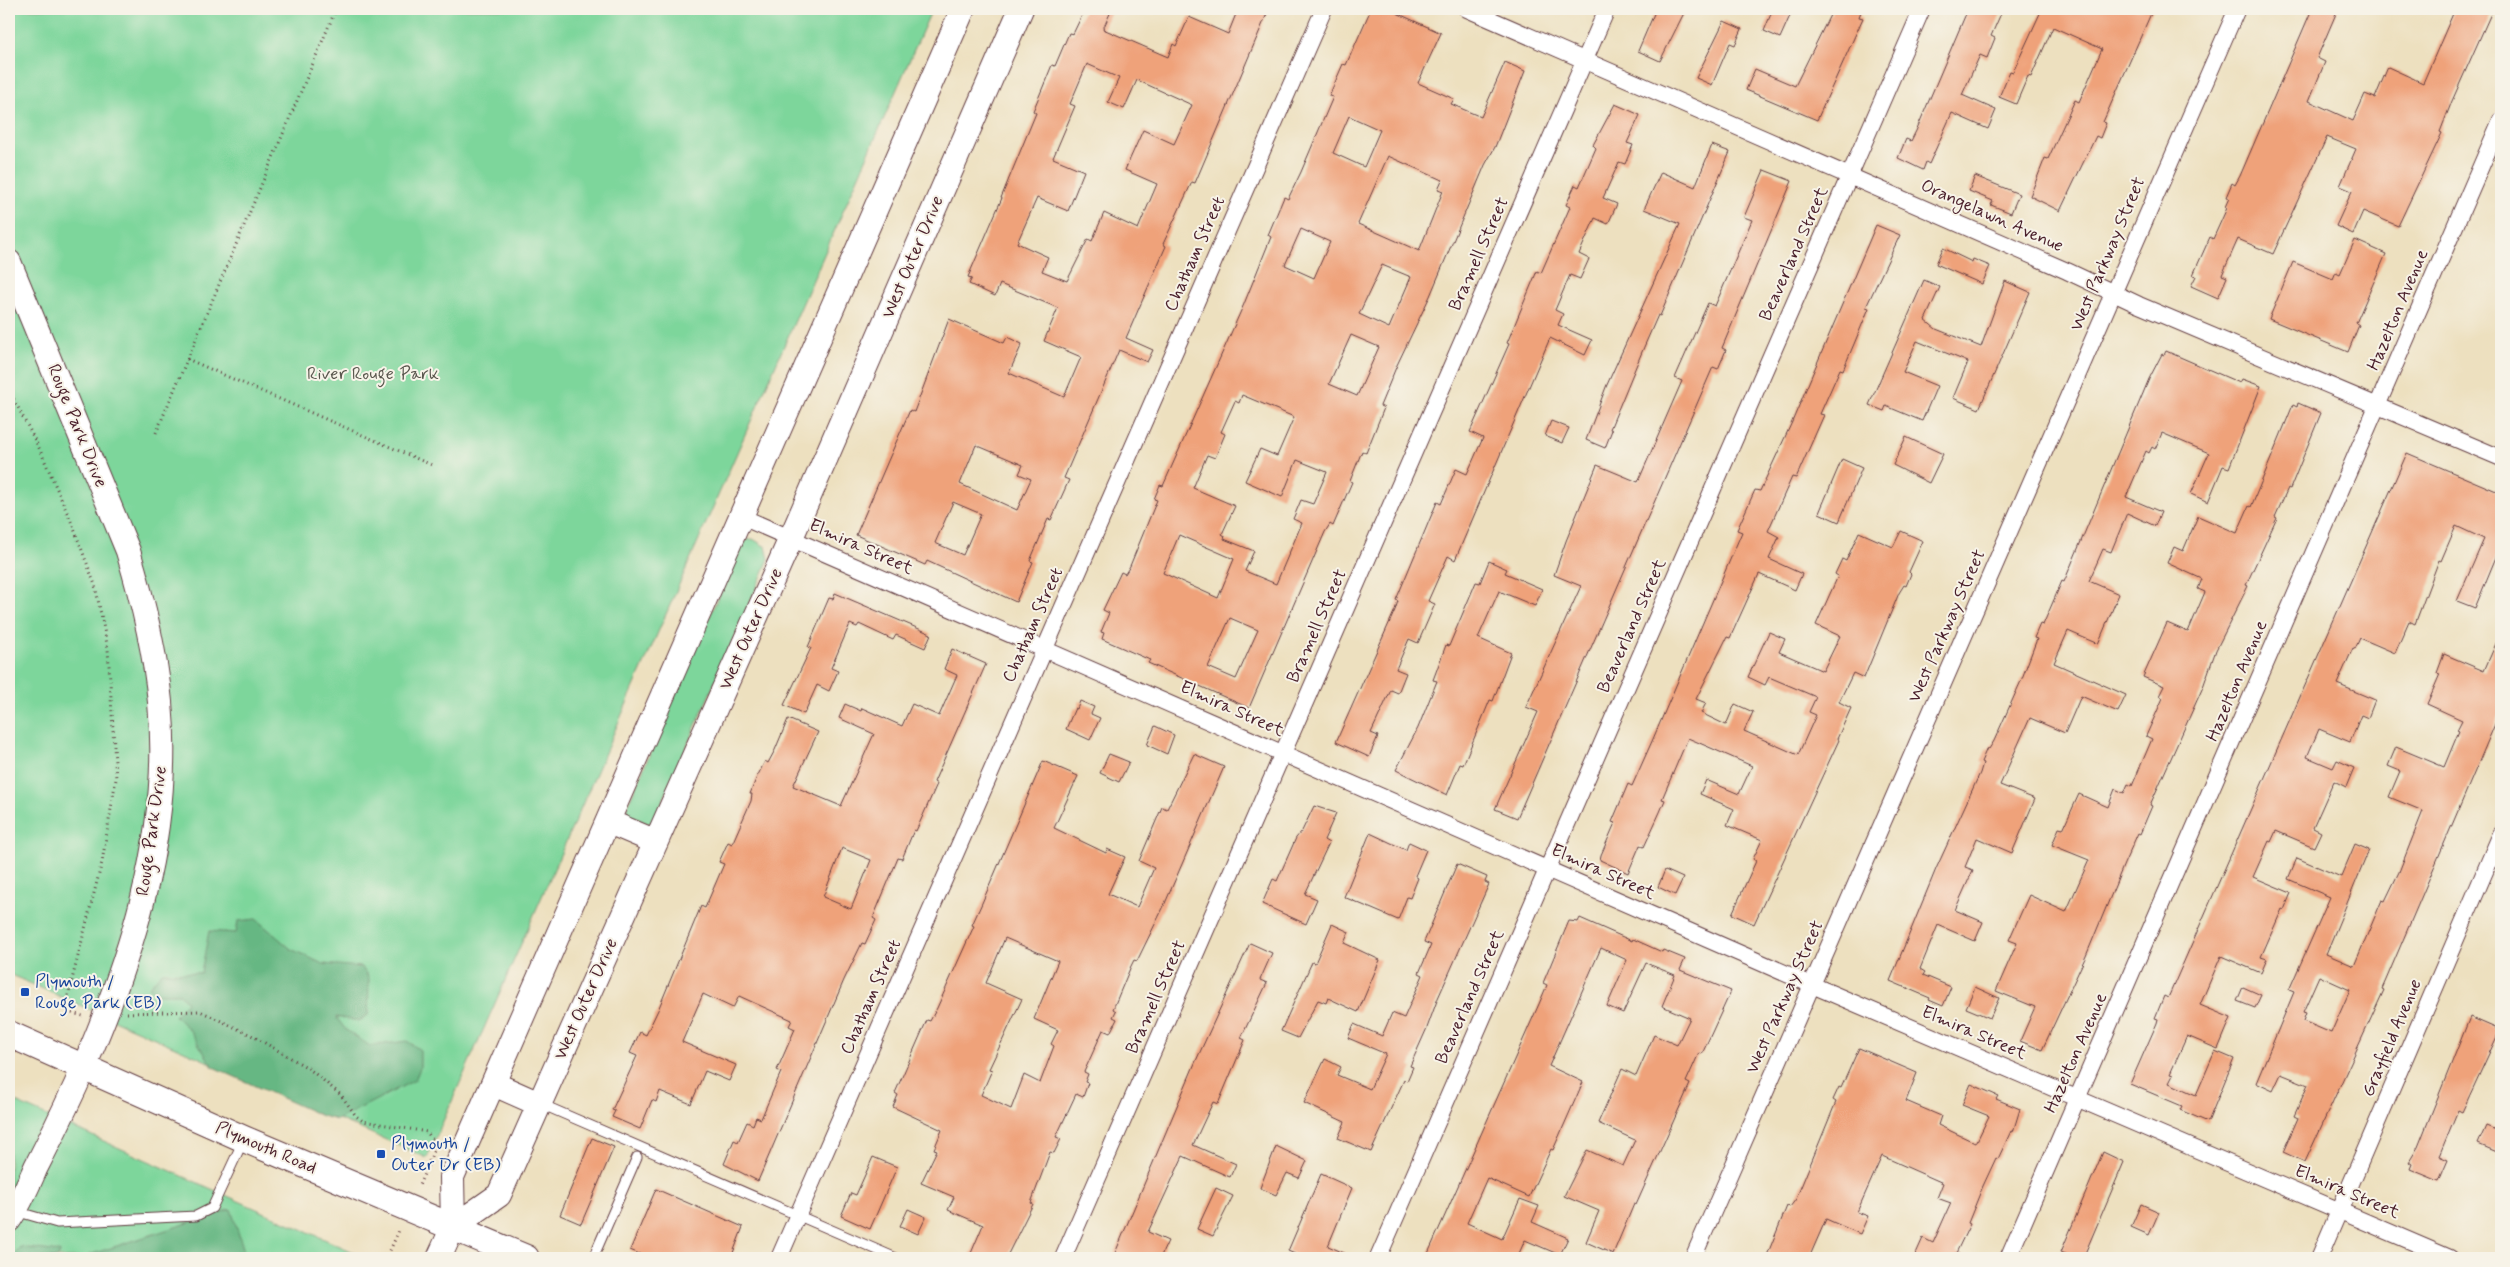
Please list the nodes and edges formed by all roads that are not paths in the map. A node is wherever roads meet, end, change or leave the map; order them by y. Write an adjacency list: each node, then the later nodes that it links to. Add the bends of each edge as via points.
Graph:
1 (963, 9): 15 (main road)
2 (1324, 9): 17 (street, Chatham Street)
3 (1468, 9): 8 (street, Orangelawn Avenue)
4 (1607, 9): 8 (street, Bramell Street)
5 (1922, 9): 10 (street, Beaverland Street)
6 (2237, 9): 12 (street, West Parkway Street)
7 (1017, 10): 16 (main road, West Outer Drive)
8 (1585, 60): 10 (street, Orangelawn Avenue); 18 (street, Bramell Street)
9 (2501, 120): 13 (street, Hazelton Avenue)
10 (1849, 176): 12 (street, Orangelawn Avenue); 22 (street, Beaverland Street)
11 (9, 262): 25 (main road, Rouge Park Drive, via 128,551 142,597 160,704 162,764 146,888 122,972)
12 (2114, 292): 13 (street, Orangelawn Avenue); 23 (street, West Parkway Street)
13 (2378, 406): 14 (street, Orangelawn Avenue); 27 (street, Hazelton Avenue)
14 (2501, 458)
15 (742, 517): 16 (street, Elmira Street); 19 (main road)
16 (791, 538): 17 (street, Elmira Street); 21 (main road, West Outer Drive)
17 (1044, 649): 18 (street, Elmira Street); 33 (street, Chatham Street)
18 (1283, 754): 22 (street, Elmira Street); 40 (street, Bramell Street)
19 (608, 822): 21 (main road); 26 (main road)
20 (2501, 834): 31 (street, Grayfield Avenue)
21 (656, 842): 28 (main road, West Outer Drive)
22 (1547, 869): 23 (street, Elmira Street); 41 (street, Beaverland Street)
23 (1812, 985): 27 (street, Elmira Street); 42 (street, West Parkway Street)
24 (9, 1034): 25 (main road, Plymouth Road)
25 (84, 1067): 29 (main road, Plymouth Road); 32 (main road, Rouge Park Drive)
26 (494, 1084): 28 (main road); 34 (main road, via 452,1176)
27 (2078, 1099): 31 (street, Elmira Street); 43 (street, Hazelton Avenue)
28 (539, 1104): 33 (lane); 34 (main road, West Outer Drive, via 499,1195)
29 (244, 1139): 32 (lane, via 212,1208 196,1216 57,1223); 34 (main road, Plymouth Road)
30 (637, 1157): 37 (lane)
31 (2339, 1211): 44 (street, Grayfield Avenue); 45 (street, Elmira Street)
32 (12, 1216)
33 (797, 1216): 38 (street, Chatham Street); 39 (lane)
34 (453, 1226): 35 (main road); 36 (main road, Plymouth Road)
35 (439, 1258)
36 (526, 1258)
37 (593, 1258)
38 (779, 1258)
39 (896, 1258)
40 (1063, 1258)
41 (1378, 1258)
42 (1693, 1258)
43 (2008, 1258)
44 (2319, 1258)
45 (2450, 1258)

